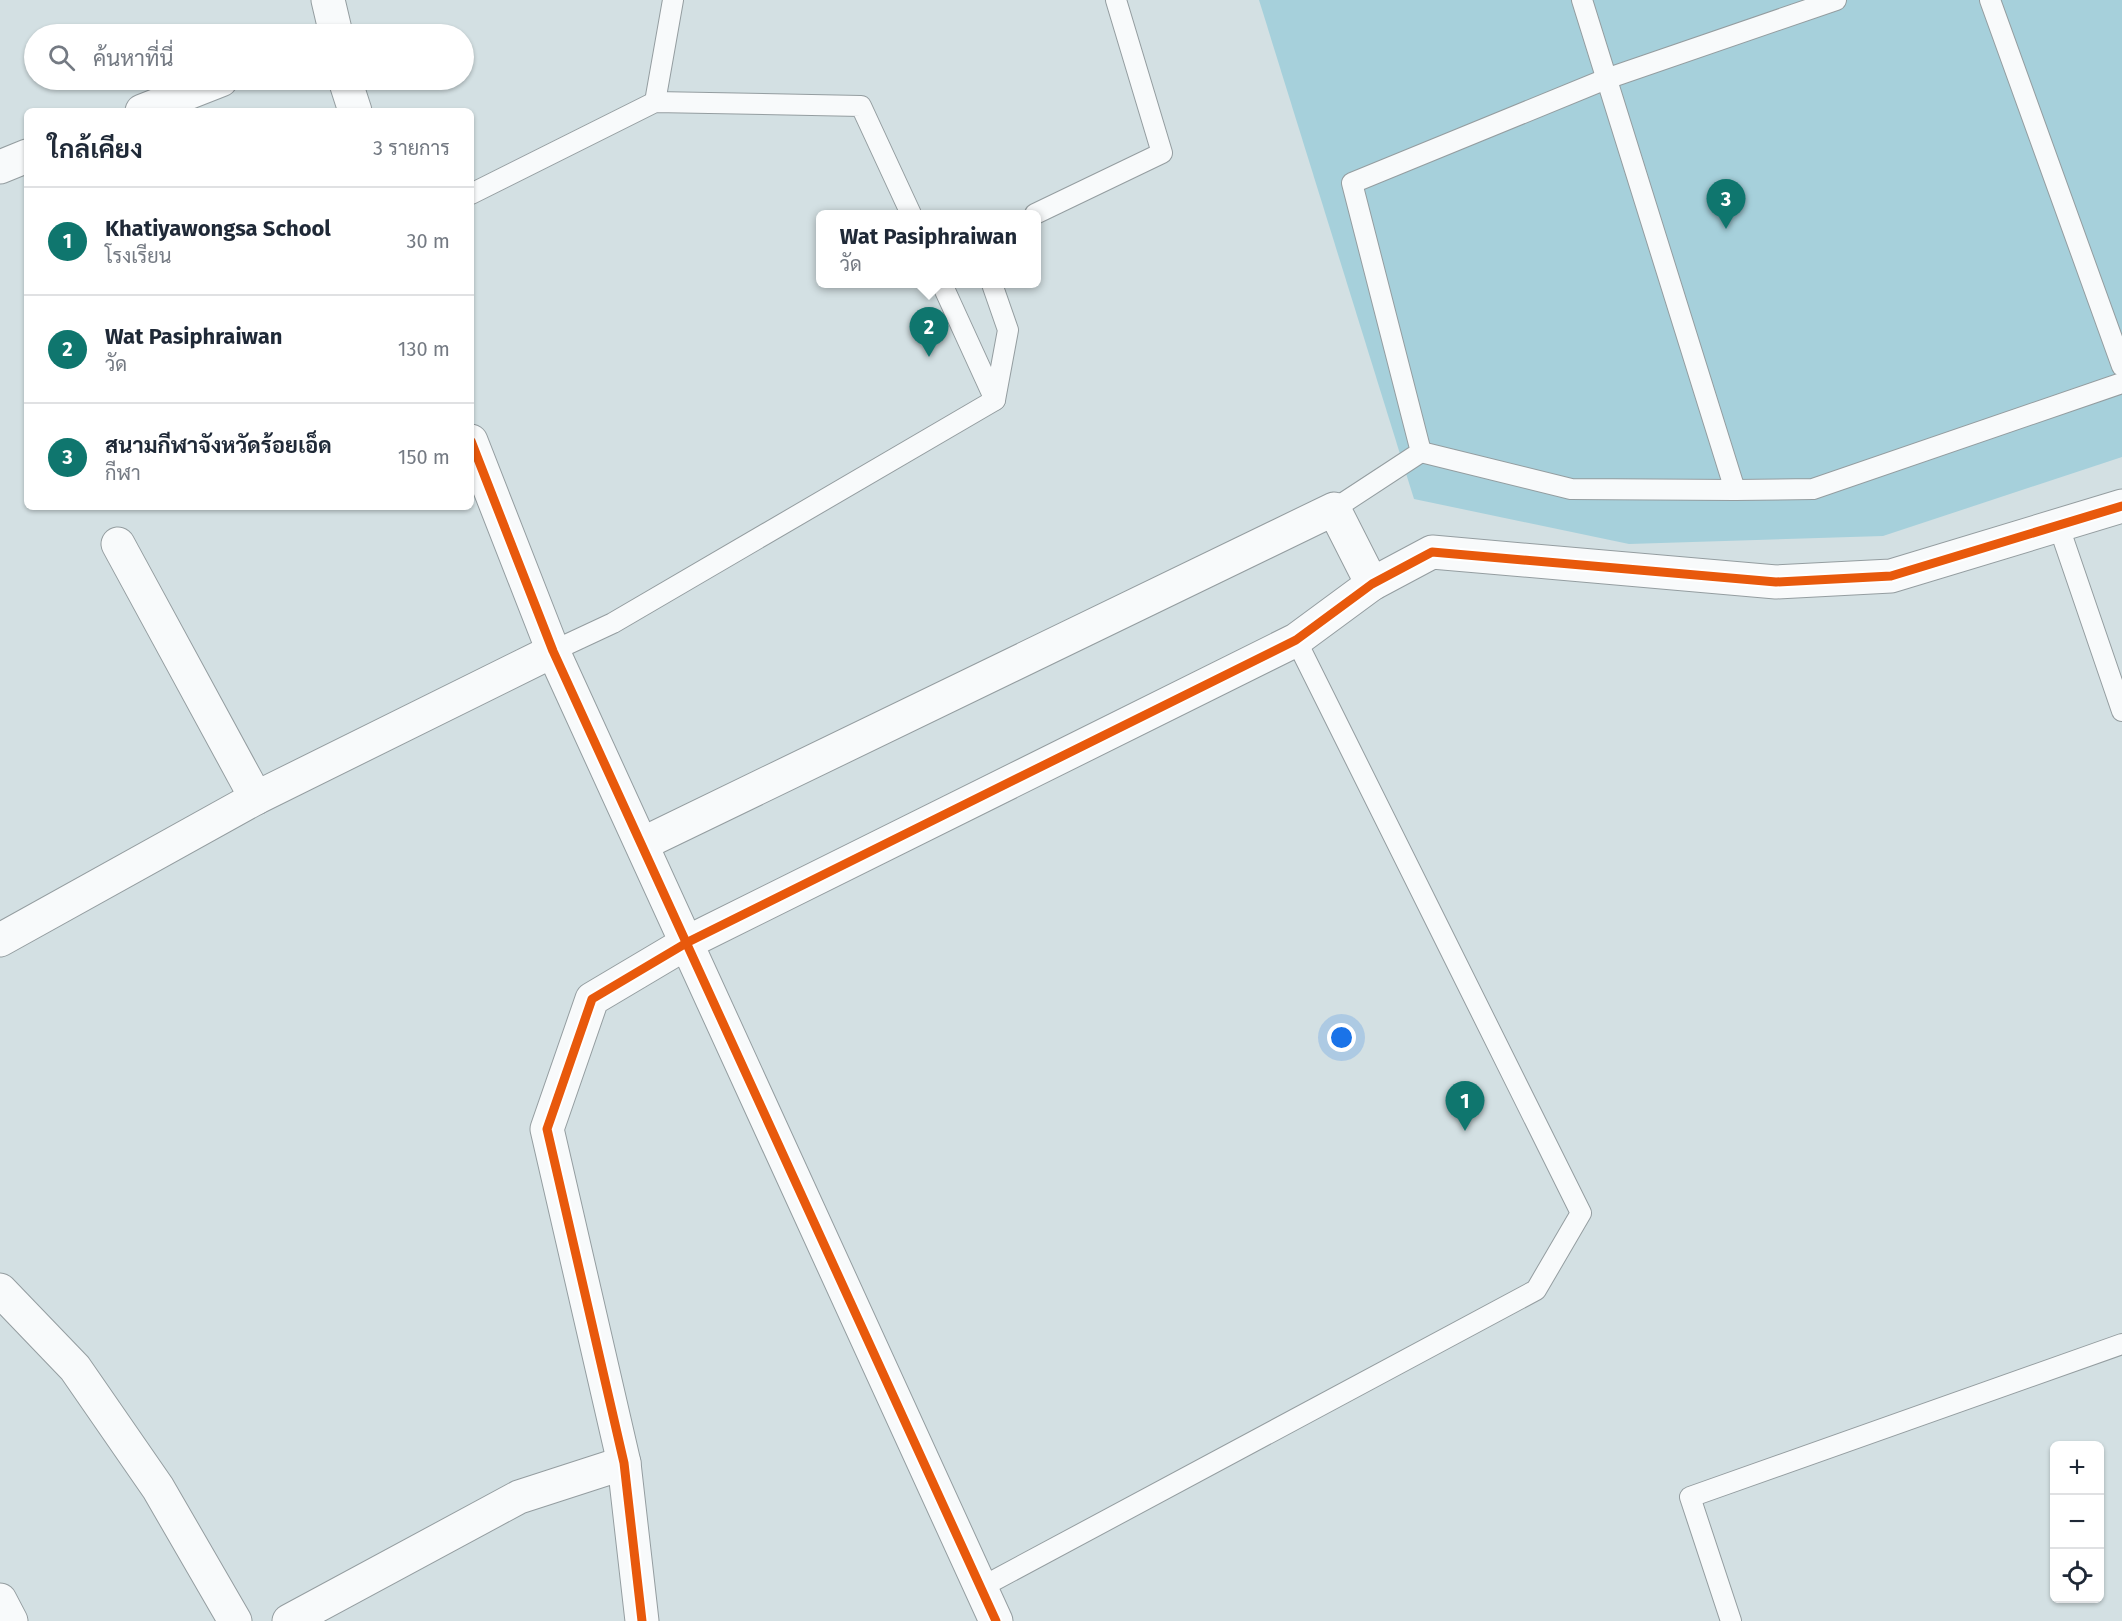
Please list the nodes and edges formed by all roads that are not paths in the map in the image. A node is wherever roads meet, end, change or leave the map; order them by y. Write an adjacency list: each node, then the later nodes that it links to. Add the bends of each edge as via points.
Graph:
1 (328, 0): 7 (street)
2 (673, 0): 11 (lane)
3 (1116, 0): 18 (lane, via 1162,153)
4 (1582, 0): 8 (lane)
5 (1836, 0): 8 (lane)
6 (1990, 0): 21 (lane)
7 (334, 24)
8 (1606, 78): 25 (lane, via 1353,183); 26 (lane)
9 (196, 90): 12 (street)
10 (348, 90): 13 (street)
11 (655, 102): 16 (lane); 17 (lane, via 861,106)
12 (150, 108)
13 (354, 108)
14 (24, 157): 15 (street)
15 (0, 167)
16 (474, 192)
17 (909, 210)
18 (1041, 211)
19 (944, 288): 23 (lane)
20 (993, 288): 23 (lane, via 1008,330)
21 (2122, 366)
22 (2122, 383): 26 (lane, via 1813,489)
23 (995, 400): 33 (lane, via 614,623)
24 (474, 449): 33 (street)
25 (1421, 452): 26 (lane, via 1571,489); 28 (lane)
26 (1735, 490)
27 (2122, 506): 29 (street)
28 (1334, 509): 31 (street); 36 (street)
29 (2058, 524): 31 (street, via 1891,576 1776,582 1432,552); 34 (lane)
30 (118, 544): 35 (street)
31 (1372, 584): 32 (street)
32 (1296, 640): 38 (street); 42 (lane, via 1581,1213 1536,1290)
33 (553, 651): 35 (street); 36 (street)
34 (2122, 711)
35 (256, 798): 37 (street)
36 (642, 844): 38 (street)
37 (0, 940)
38 (688, 942): 41 (street, via 592,999 547,1129); 42 (street)
39 (0, 1290): 45 (street, via 75,1368 158,1488)
40 (2122, 1344): 49 (lane, via 1690,1497)
41 (624, 1463): 46 (street, via 519,1497); 47 (street)
42 (980, 1588): 48 (street)
43 (0, 1600): 44 (street)
44 (11, 1621)
45 (235, 1621)
46 (289, 1621)
47 (642, 1621)
48 (996, 1621)
49 (1731, 1621)

